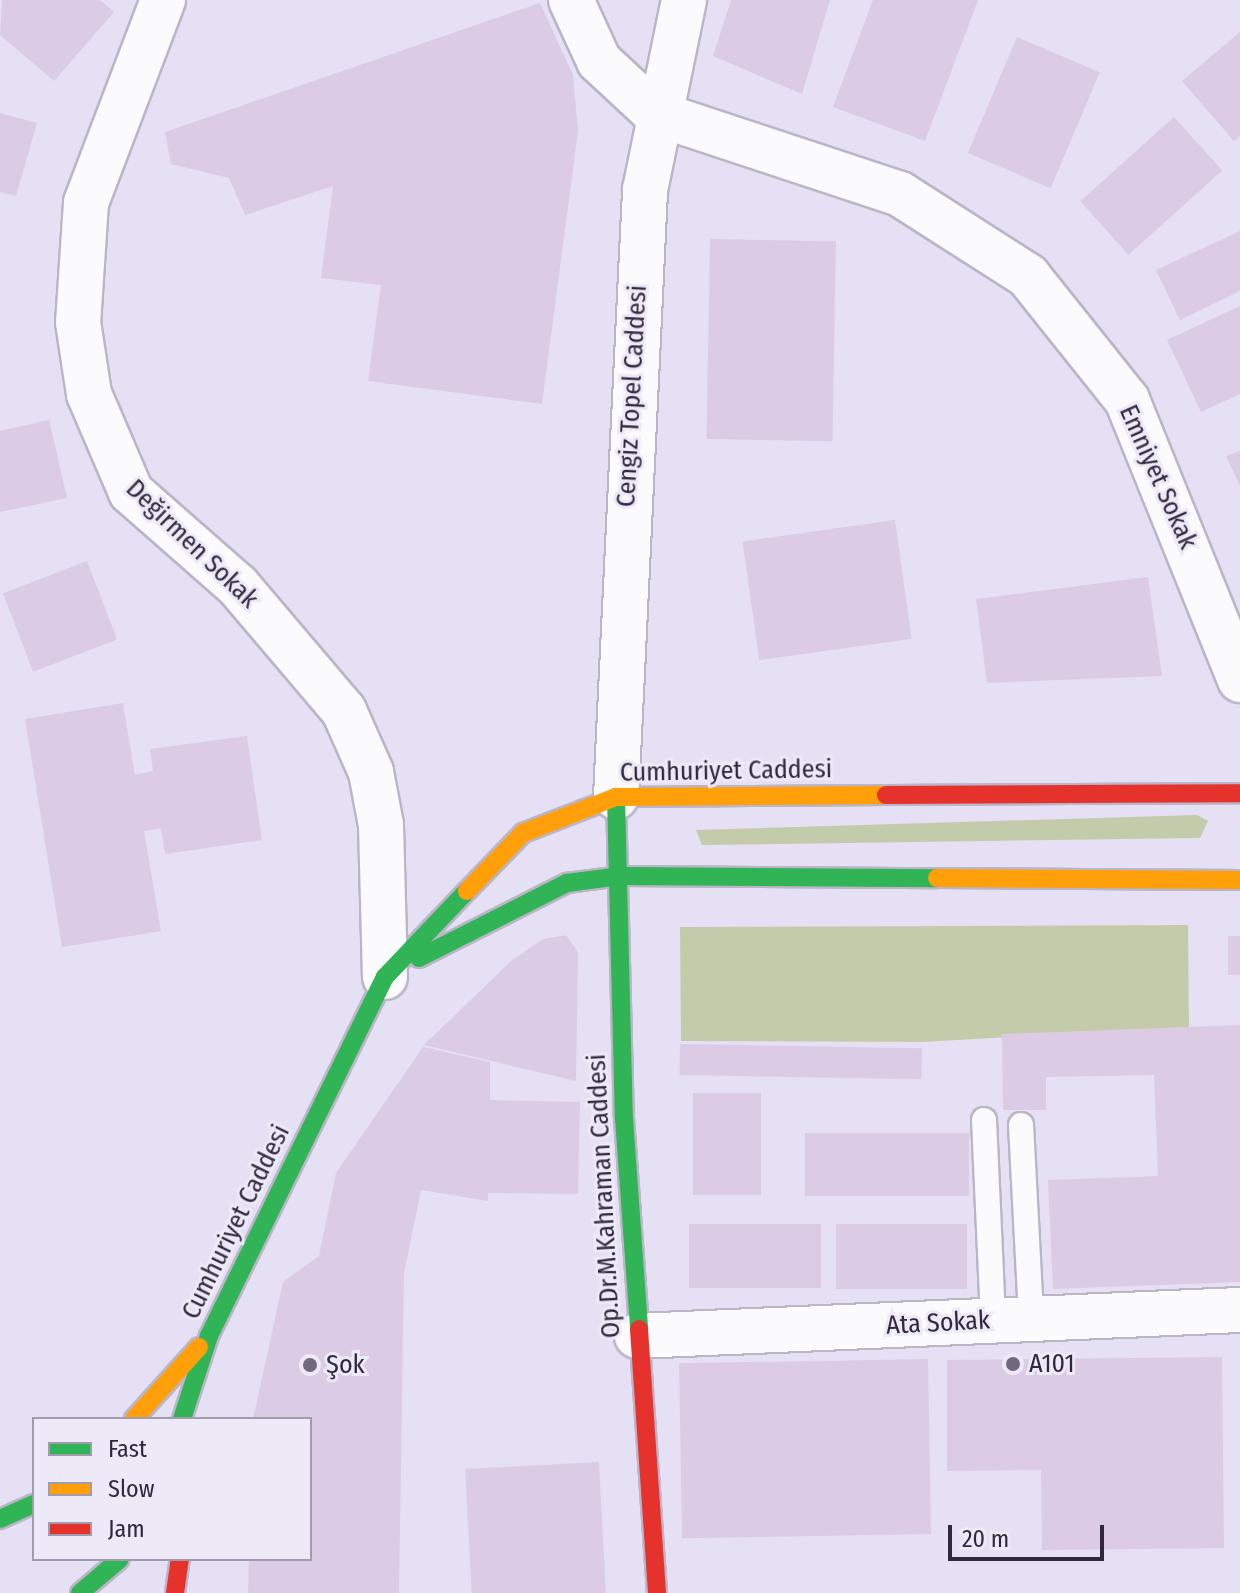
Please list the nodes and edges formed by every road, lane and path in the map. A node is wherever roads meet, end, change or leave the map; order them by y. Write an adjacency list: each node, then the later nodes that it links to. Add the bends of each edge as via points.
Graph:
1 (163, 0): 10 (street, Değirmen Sokak, via 86,203 78,322 89,394 107,451 131,492 238,586 344,711 371,772 381,825)
2 (571, 0): 4 (street, via 599,61)
3 (684, 0): 4 (street, Cengiz Topel Caddesi)
4 (655, 113): 5 (street, Emniyet Sokak, via 900,194 1028,276 1127,400); 7 (street, Cengiz Topel Caddesi, via 628,443)
5 (1239, 676)
6 (1240, 793): 7 (main road, Cumhuriyet Caddesi)
7 (616, 797): 8 (main road, Op.Dr.M.Kahraman Caddesi); 10 (main road, Cumhuriyet Caddesi, via 573,808 500,850)
8 (620, 876): 9 (main road); 10 (main road, via 567,883 524,899); 16 (main road, Op.Dr.M.Kahraman Caddesi)
9 (1240, 880)
10 (385, 977): 15 (main road, Cumhuriyet Caddesi)
11 (984, 1120): 14 (lane)
12 (1021, 1125): 14 (lane)
13 (1240, 1310): 14 (street, Ata Sokak)
14 (1012, 1320): 16 (street, Ata Sokak)
15 (209, 1336): 17 (main road); 18 (main road, Cumhuriyet Caddesi); 19 (main road)
16 (637, 1336): 26 (main road, Op.Dr.M.Kahraman Caddesi)
17 (136, 1417)
18 (183, 1417)
19 (198, 1417)
20 (32, 1505): 21 (main road)
21 (0, 1519)
22 (118, 1561): 24 (main road)
23 (180, 1561): 25 (main road)
24 (80, 1593)
25 (175, 1593)
26 (657, 1593)

